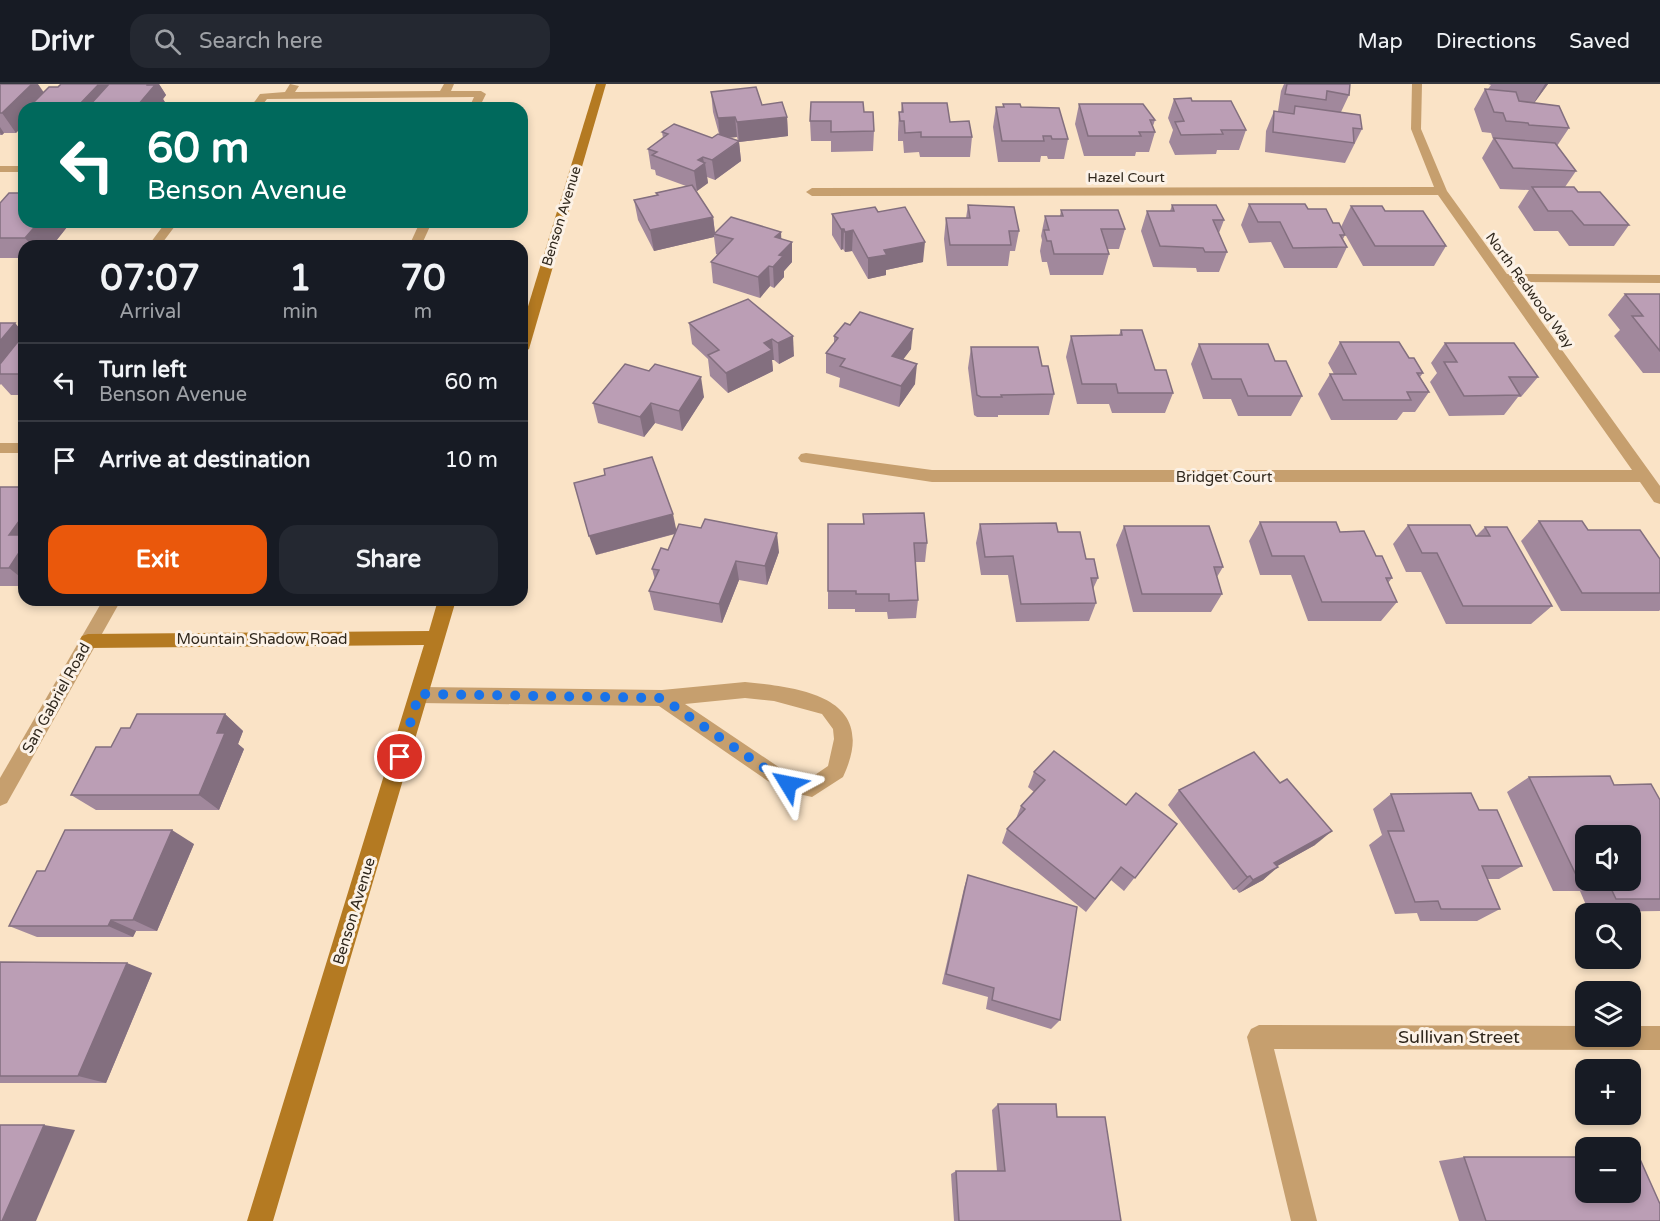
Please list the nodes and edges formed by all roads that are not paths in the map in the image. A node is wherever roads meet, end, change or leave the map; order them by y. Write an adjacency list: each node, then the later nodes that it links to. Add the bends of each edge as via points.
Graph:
1 (295, 84): 5 (street)
2 (601, 84): 14 (main road, Benson Avenue)
3 (1417, 84): 10 (street, North Redwood Way, via 1416,129)
4 (447, 89): 5 (street); 7 (street, via 481,94)
5 (288, 95): 6 (street, via 264,96)
6 (260, 102)
7 (477, 102)
8 (0, 169): 9 (street)
9 (18, 169)
10 (1441, 191): 11 (street, Hazel Court); 12 (street, North Redwood Way)
11 (812, 192)
12 (1503, 278): 13 (street); 18 (street, North Redwood Way)
13 (1660, 279)
14 (528, 329)
15 (0, 448): 16 (street)
16 (18, 448)
17 (806, 458): 18 (street, Bridget Court, via 932,476)
18 (1644, 476): 19 (street, North Redwood Way)
19 (1660, 498)
20 (108, 606): 23 (street, San Gabriel Road)
21 (445, 606): 22 (main road, Benson Avenue)
22 (436, 638): 23 (main road, Mountain Shadow Road); 24 (main road, Benson Avenue)
23 (88, 641): 26 (street, San Gabriel Road)
24 (419, 694): 25 (street); 28 (main road, Benson Avenue)
25 (662, 698): 25 (street, via 788,784 812,788 836,771 844,739 842,726 828,708 774,693 745,690)
26 (0, 796)
27 (1660, 1038): 29 (street, Sullivan Street, via 1259,1037)
28 (260, 1221)
29 (1304, 1221)

